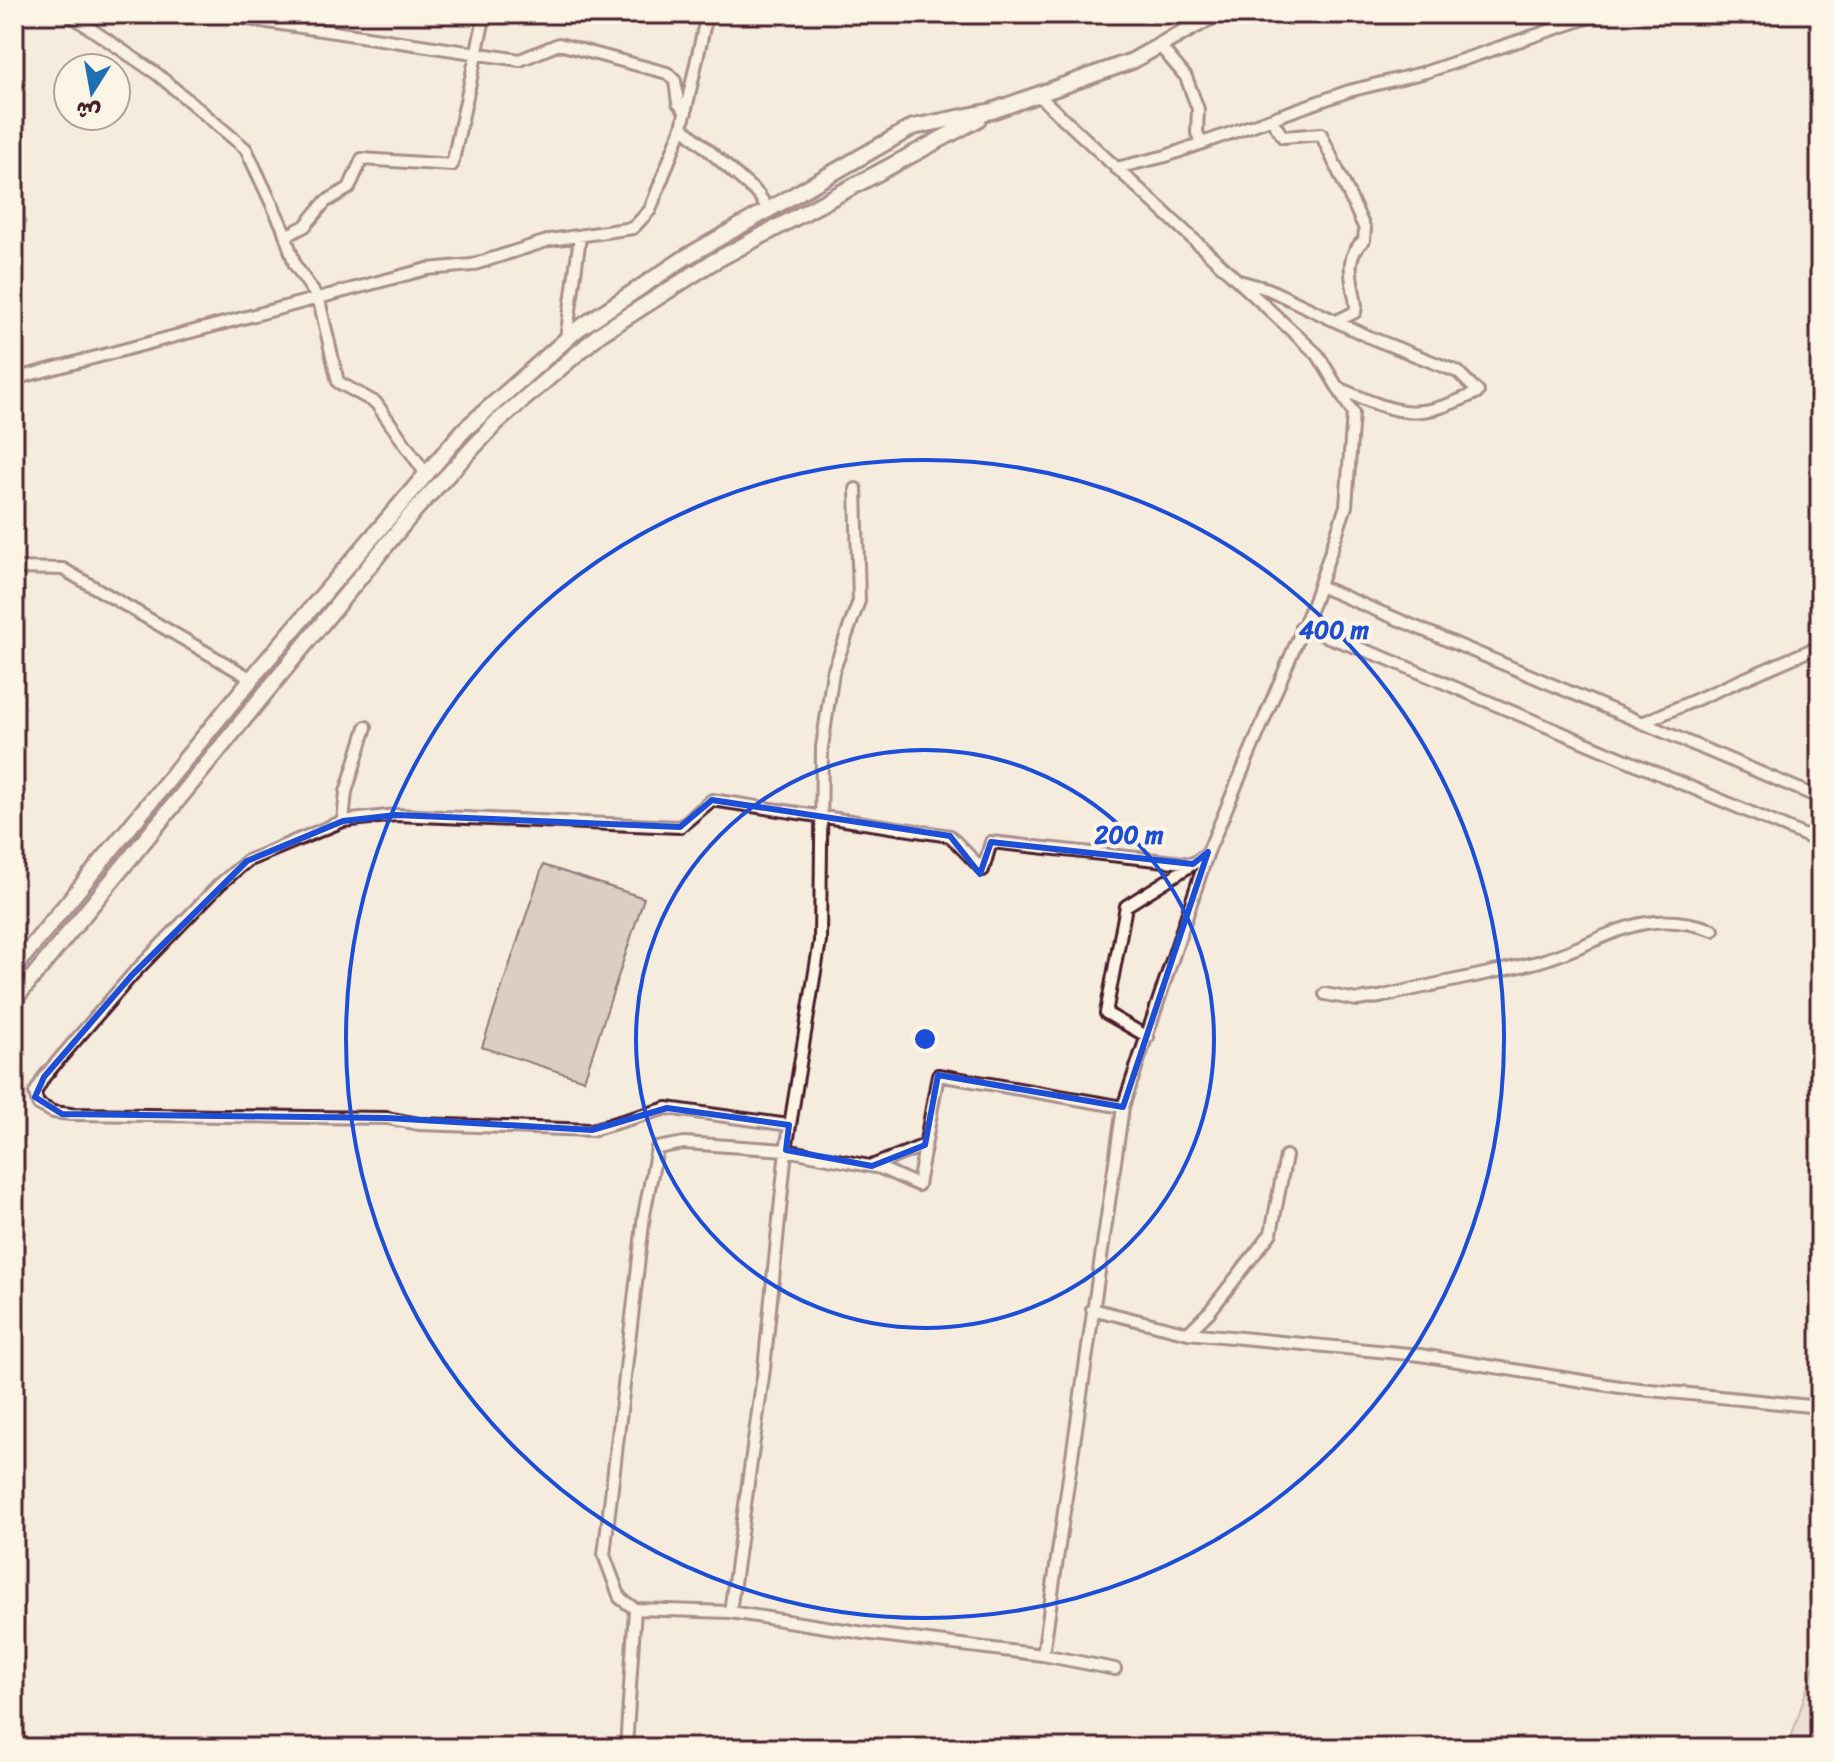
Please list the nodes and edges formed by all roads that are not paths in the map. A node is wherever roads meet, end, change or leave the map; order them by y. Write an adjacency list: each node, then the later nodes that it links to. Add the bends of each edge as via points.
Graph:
1 (69, 14): 18 (street, via 157,74 246,149)
2 (226, 14): 7 (street)
3 (485, 14): 9 (street)
4 (707, 14): 12 (street)
5 (1216, 14): 8 (main road)
6 (1599, 14): 13 (street)
7 (250, 16): 9 (street)
8 (1160, 46): 10 (main road); 15 (street, via 1186,77 1198,109)
9 (478, 53): 12 (street, via 520,60 559,44 648,65 673,78 678,103); 18 (street, via 452,165 362,159 349,188)
10 (1038, 95): 11 (main road); 16 (street)
11 (992, 111): 17 (main road, via 913,127); 34 (main road, via 711,263 600,334 496,423 415,510)
12 (686, 112): 14 (street)
13 (1271, 119): 15 (street); 22 (street, via 1283,137 1321,134 1365,229 1364,240 1351,256 1355,312)
14 (682, 127): 17 (street); 19 (street, via 644,220 633,228)
15 (1202, 143): 16 (street)
16 (1116, 168): 20 (street)
17 (769, 210): 23 (main road, via 686,257)
18 (286, 236): 21 (street, via 295,265)
19 (580, 237): 21 (street, via 550,240 472,265 427,269); 23 (street)
20 (1237, 280): 22 (street); 25 (street, via 1318,355)
21 (319, 300): 24 (street); 26 (street, via 338,382 376,403)
22 (1339, 320): 25 (street, via 1458,372 1478,392 1421,414 1377,405)
23 (566, 339): 26 (main road, via 464,430)
24 (14, 379)
25 (1337, 388): 29 (street, via 1353,413 1346,506)
26 (426, 474): 32 (main road)
27 (856, 489): 42 (street, via 859,601 833,672 822,747)
28 (14, 568): 33 (street, via 63,569)
29 (1319, 586): 30 (street); 35 (street)
30 (1301, 627): 44 (street); 45 (street)
31 (1820, 646): 35 (street)
32 (262, 666): 33 (main road); 34 (main road)
33 (252, 679): 37 (main road)
34 (279, 679): 38 (main road)
35 (1642, 723): 40 (street)
36 (366, 727): 43 (street)
37 (188, 758): 38 (main road, via 201,761); 39 (main road)
38 (204, 770): 41 (main road)
39 (155, 797): 41 (main road, via 160,808); 48 (main road)
40 (1820, 798)
41 (172, 808): 50 (main road)
42 (820, 815): 43 (street, via 712,800 680,827 396,815); 46 (street, via 950,836 983,870 991,842); 53 (street, via 820,941)
43 (343, 821): 53 (street, via 247,861 220,884 44,1077 35,1093 38,1104 62,1114 387,1118 419,1124 592,1130 667,1108)
44 (1820, 842)
45 (1208, 852): 46 (street); 51 (street)
46 (1193, 864): 51 (street, via 1126,906 1106,1013)
47 (1713, 930): 49 (street, via 1693,923 1637,922 1539,962 1380,997 1357,1000)
48 (14, 968)
49 (1325, 994)
50 (14, 1000)
51 (1148, 1037): 52 (street)
52 (1123, 1107): 54 (street, via 938,1075); 58 (street)
53 (789, 1125): 55 (street)
54 (925, 1145): 57 (street); 57 (street, via 918,1185)
55 (786, 1150): 57 (street); 61 (street, via 684,1143 657,1148 644,1215 604,1555 620,1598); 62 (street, via 764,1369)
56 (1286, 1156): 59 (street, via 1271,1233)
57 (872, 1166)
58 (1092, 1309): 59 (street); 63 (street)
59 (1188, 1333): 60 (street, via 1420,1355 1620,1387)
60 (1820, 1407)
61 (635, 1609): 62 (street); 65 (street)
62 (730, 1612): 63 (street)
63 (1043, 1655): 64 (street)
64 (1115, 1669)
65 (626, 1748)

